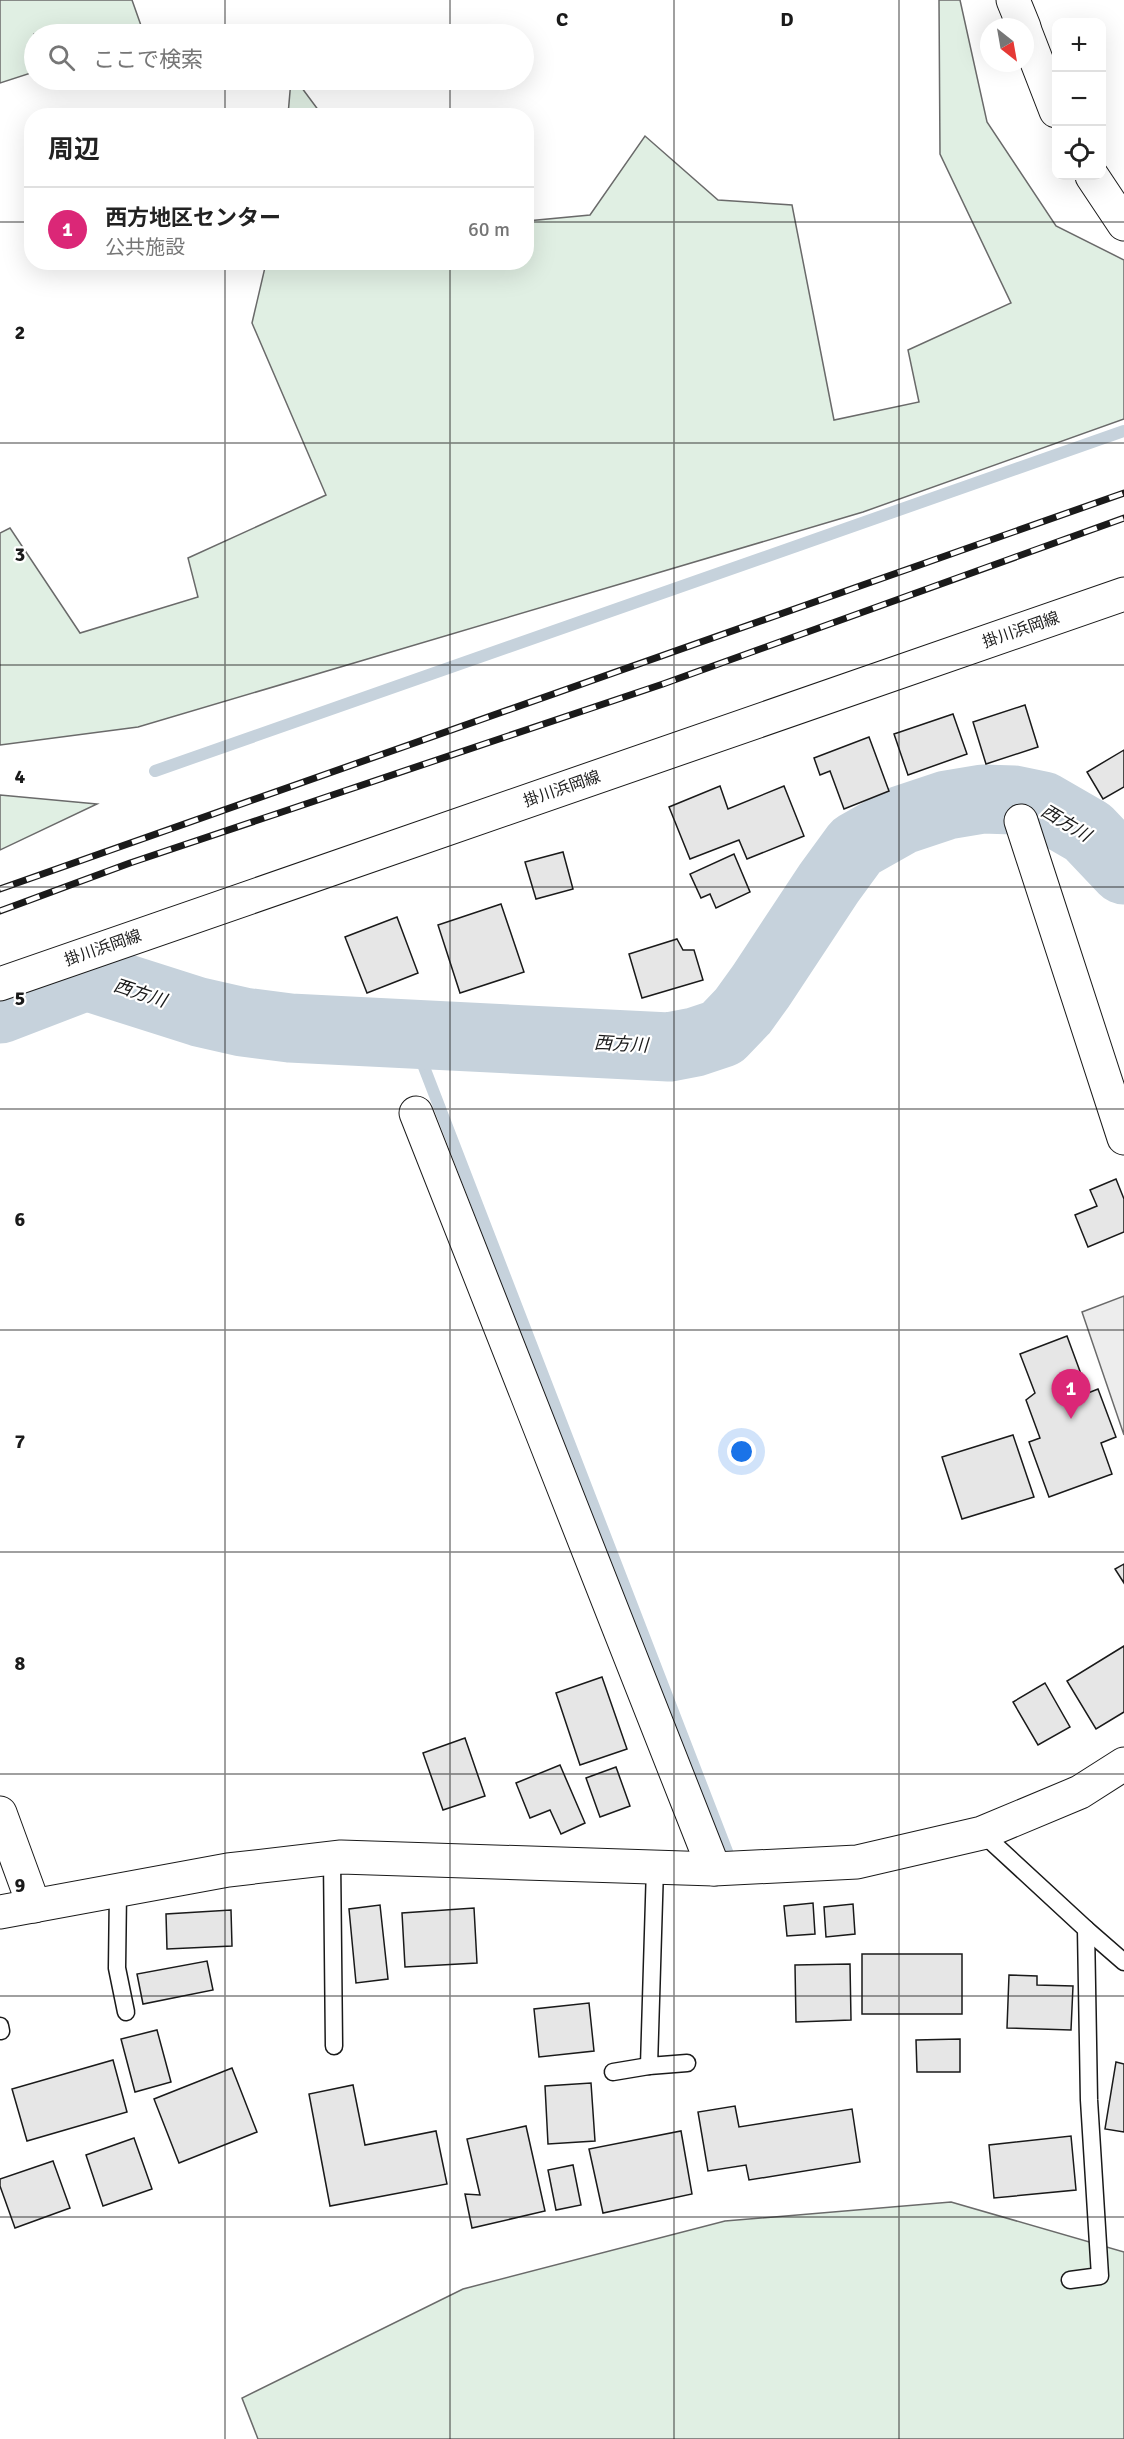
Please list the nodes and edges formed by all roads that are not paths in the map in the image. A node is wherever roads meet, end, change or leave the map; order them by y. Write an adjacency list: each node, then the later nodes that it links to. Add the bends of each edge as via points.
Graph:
1 (1013, 0): 2 (street)
2 (1020, 18)
3 (1034, 55): 4 (street)
4 (1052, 101)
5 (1095, 180): 6 (street)
6 (1123, 223)
7 (1124, 594): 9 (street, 掛川浜岡線)
8 (1021, 821): 11 (street)
9 (11, 980)
10 (416, 1113): 17 (street)
11 (1124, 1138)
12 (1124, 1764): 14 (street, via 1080,1792)
13 (0, 1813): 19 (street)
14 (982, 1833): 17 (street, via 857,1862); 21 (lane)
15 (332, 1858): 16 (street); 18 (street, via 228,1870); 24 (lane)
16 (655, 1867): 17 (street); 26 (lane)
17 (714, 1869)
18 (118, 1891): 19 (street); 23 (lane, via 117,1968)
19 (34, 1906): 20 (street)
20 (0, 1912)
21 (1086, 1929): 22 (lane); 28 (lane, via 1089,2100 1100,2276)
22 (1124, 1962)
23 (126, 2012)
24 (334, 2046)
25 (687, 2063): 26 (lane)
26 (649, 2066): 27 (lane)
27 (613, 2072)
28 (1070, 2280)

